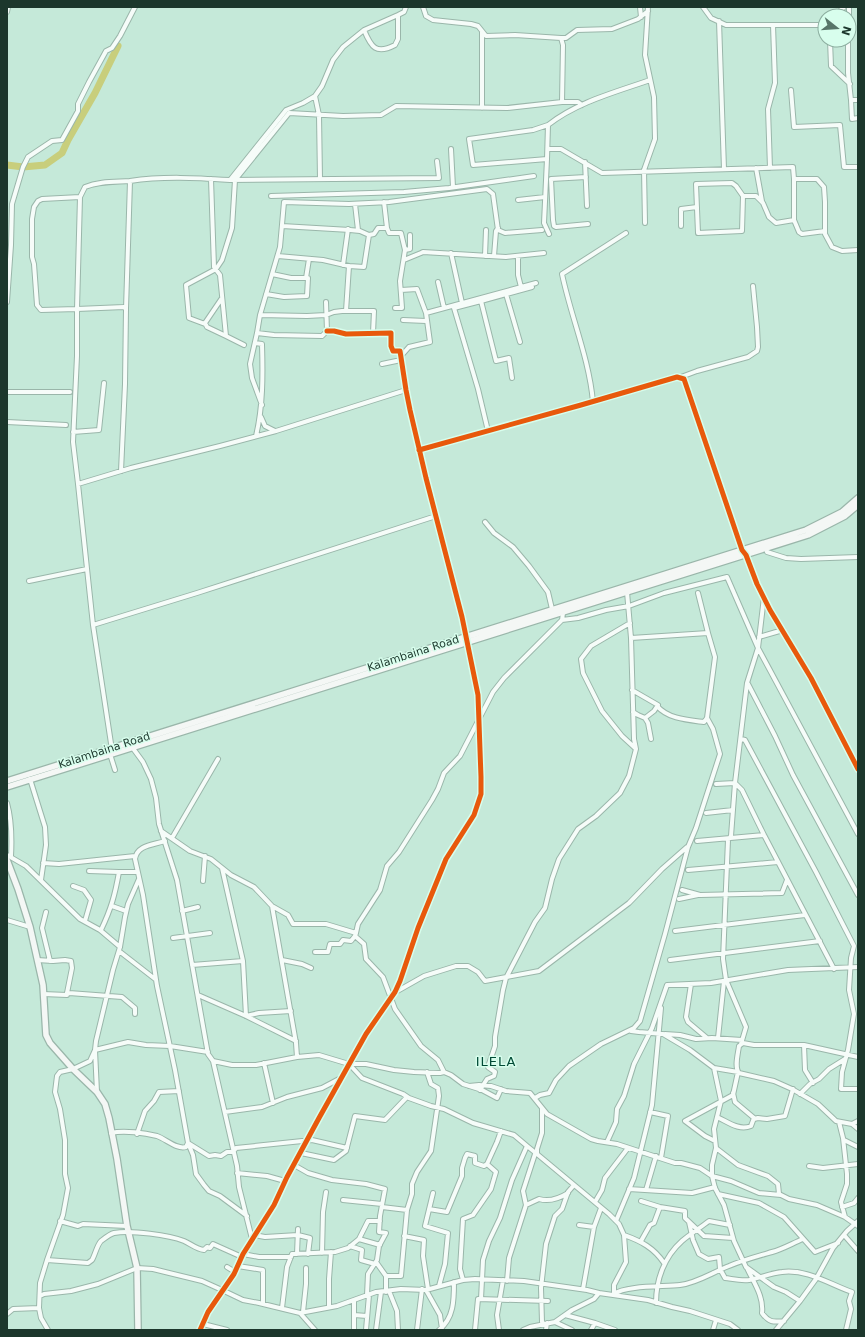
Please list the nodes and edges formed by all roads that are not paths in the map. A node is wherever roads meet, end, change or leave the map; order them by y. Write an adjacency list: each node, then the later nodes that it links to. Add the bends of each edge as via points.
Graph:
1 (8, 7): 8 (street)
2 (135, 7): 100 (street, via 120,36 112,48 106,51 62,140 52,141 28,157 23,166 12,204)
3 (406, 7): 9 (street, via 404,12)
4 (422, 7): 15 (street, via 426,16 433,20 471,24 478,26)
5 (640, 7): 10 (street)
6 (703, 7): 11 (street, via 711,18)
7 (648, 9): 10 (street); 19 (street, via 645,56)
8 (7, 12)
9 (398, 15): 14 (street); 14 (street, via 398,39 395,46 381,50 375,48)
10 (641, 17): 16 (street, via 612,29 577,30 566,38)
11 (719, 21): 12 (street, via 726,24); 39 (street)
12 (773, 25): 13 (street); 38 (street, via 775,83 768,109)
13 (817, 25)
14 (364, 30): 22 (street, via 343,47 333,60 322,86)
15 (482, 32): 16 (street, via 486,36); 27 (street)
16 (561, 38): 25 (street)
17 (830, 48): 20 (street, via 831,66)
18 (848, 48): 20 (street)
19 (650, 80): 26 (street); 40 (street, via 654,97 656,139)
20 (850, 84): 23 (street)
21 (791, 90): 36 (street, via 794,127 840,126 844,167)
22 (314, 96): 28 (street); 46 (street, via 286,110)
23 (851, 100): 24 (street); 29 (street, via 852,118)
24 (858, 100)
25 (562, 102): 26 (street, via 578,102); 27 (street)
26 (582, 105): 30 (street)
27 (482, 108): 28 (street, via 396,106 381,115)
28 (319, 114): 44 (street); 46 (street, via 289,113)
29 (858, 118)
30 (548, 125): 32 (street); 33 (street, via 532,130 469,139 473,165)
31 (451, 149): 48 (street)
32 (548, 149): 33 (street); 35 (street, via 562,149)
33 (547, 159): 52 (street)
34 (437, 161): 44 (street, via 439,178)
35 (585, 162): 40 (street, via 602,173); 42 (street)
36 (858, 167)
37 (756, 168): 38 (street); 39 (street); 55 (street)
38 (770, 168): 45 (street, via 792,167)
39 (724, 169): 40 (street)
40 (644, 172): 60 (street)
41 (534, 176): 48 (street)
42 (586, 177): 57 (street); 61 (street, via 551,179 552,213 554,226)
43 (211, 179): 46 (street); 47 (street); 87 (street)
44 (320, 179): 46 (street)
45 (794, 179): 59 (street); 70 (street, via 817,179 824,187)
46 (232, 180): 87 (street, via 232,228 222,260)
47 (130, 181): 51 (street, via 90,184 85,186); 106 (street)
48 (453, 187): 49 (street, via 404,192)
49 (271, 196)
50 (743, 196): 55 (street, via 756,196); 58 (street, via 732,183 696,184); 58 (street, via 742,231 698,233)
51 (80, 197): 105 (street); 105 (street, via 42,199 34,207 32,219 32,257 38,305 41,310)
52 (545, 197): 53 (street); 72 (street, via 544,223)
53 (518, 200)
54 (384, 202): 56 (street); 64 (street); 65 (street, via 487,190 493,194)
55 (762, 202): 59 (street, via 769,217 776,223)
56 (355, 204): 62 (street, via 284,202); 67 (street)
57 (587, 206)
58 (697, 208): 63 (street, via 681,208)
59 (794, 220): 70 (street, via 802,234)
60 (645, 223)
61 (588, 224)
62 (282, 226): 66 (street); 79 (street)
63 (681, 226)
64 (387, 228): 73 (street, via 378,228 374,234); 75 (street, via 389,233 402,234)
65 (498, 228): 69 (street, via 505,233); 81 (street)
66 (348, 230): 67 (street); 85 (street)
67 (358, 230): 73 (street)
68 (486, 230): 80 (street)
69 (542, 230)
70 (825, 231): 76 (street, via 832,247)
71 (626, 233): 129 (street, via 562,274 590,379)
72 (549, 234)
73 (368, 235): 86 (street, via 364,268)
74 (410, 235): 75 (street, via 410,250)
75 (405, 250): 84 (street)
76 (858, 250)
77 (451, 253): 80 (street); 84 (street, via 423,252); 102 (street)
78 (544, 253): 82 (street)
79 (278, 256): 83 (street); 88 (street)
80 (485, 256): 81 (street)
81 (494, 256): 82 (street)
82 (518, 256): 93 (street)
83 (309, 259): 85 (street); 89 (street)
84 (404, 260): 95 (street, via 400,273)
85 (343, 265): 86 (street)
86 (349, 266): 107 (street)
87 (216, 269): 98 (street, via 220,275); 113 (street, via 186,285 190,318)
88 (272, 274): 89 (street); 96 (street)
89 (306, 278): 96 (street, via 307,296 284,297)
90 (438, 282): 104 (street)
91 (536, 283): 93 (street)
92 (753, 286): 123 (street, via 757,350 748,357)
93 (521, 287): 102 (street)
94 (532, 287): 97 (street)
95 (401, 290): 103 (street, via 402,308); 108 (street, via 417,288)
96 (266, 294): 109 (street)
97 (506, 294): 99 (street); 118 (street)
98 (222, 298): 113 (street); 117 (street)
99 (481, 301): 124 (street, via 496,361 509,358); 135 (street, via 454,308)
100 (7, 302)
101 (326, 302): 110 (street)
102 (462, 303): 104 (street)
103 (395, 308)
104 (444, 308): 108 (street)
105 (77, 309): 106 (street); 136 (street)
106 (126, 309): 139 (street)
107 (346, 311): 110 (street); 116 (street, via 374,311)
108 (426, 312): 112 (street)
109 (260, 315): 110 (street); 115 (street)
110 (326, 315): 114 (street)
111 (403, 320): 112 (street)
112 (426, 322): 121 (street, via 430,342 409,347)
113 (206, 324): 117 (street, via 207,327)
114 (327, 331): 115 (street, via 322,336); 116 (street)
115 (257, 333): 119 (street)
116 (372, 334): 121 (street, via 391,333 391,348 393,351 400,351)
117 (226, 336): 120 (street)
118 (520, 342)
119 (255, 343): 130 (street, via 250,366); 130 (street, via 262,344)
120 (244, 345)
121 (401, 358): 122 (street); 126 (street)
122 (382, 364)
123 (681, 377): 129 (street); 146 (street, via 684,379)
124 (512, 378)
125 (104, 383): 136 (street, via 99,430)
126 (406, 390): 134 (street); 138 (street)
127 (7, 392): 128 (street)
128 (70, 392)
129 (593, 402): 135 (street)
130 (262, 405): 131 (street)
131 (261, 415): 134 (street, via 265,426); 137 (street)
132 (7, 422): 133 (street)
133 (66, 425)
134 (276, 431): 137 (street)
135 (488, 431): 138 (street)
136 (73, 432): 140 (street)
137 (256, 436): 139 (street)
138 (420, 450): 143 (street)
139 (121, 471): 140 (street)
140 (78, 484): 148 (street)
141 (858, 498): 145 (main road, Kalambaina Road, via 842,512)
142 (858, 505): 145 (main road, via 845,516 814,532)
143 (436, 516): 158 (street); 161 (street)
144 (485, 522): 154 (street, via 494,533 514,548 529,566 548,592)
145 (765, 546): 146 (main road, Kalambaina Road); 147 (street, via 767,552 786,558)
146 (744, 552): 150 (main road); 152 (street); 154 (main road, Kalambaina Road)
147 (858, 557)
148 (87, 569): 149 (street); 158 (street)
149 (30, 581)
150 (628, 592): 153 (street); 155 (main road)
151 (698, 593): 160 (street)
152 (764, 597): 159 (street); 162 (street)
153 (629, 606): 156 (street); 157 (street); 165 (street, via 664,592 728,577)
154 (552, 609): 161 (main road, Kalambaina Road)
155 (563, 613): 156 (street); 164 (main road)
156 (562, 620): 170 (street, via 499,684)
157 (630, 623): 163 (street); 176 (street, via 591,646 582,659 583,673 602,711 622,736)
158 (93, 625): 177 (street)
159 (783, 630): 162 (street); 179 (street)
160 (708, 633): 163 (street); 172 (street, via 715,657)
161 (466, 636): 164 (street); 177 (main road, Kalambaina Road)
162 (759, 637): 165 (street)
163 (631, 638): 167 (street)
164 (467, 643): 170 (street); 175 (main road)
165 (758, 648): 166 (street); 190 (street)
166 (747, 684): 174 (street); 215 (street)
167 (632, 690): 168 (street, via 658,704); 169 (street)
168 (657, 706): 171 (street); 172 (street, via 662,712 680,719 704,722)
169 (633, 712): 171 (street); 176 (street)
170 (480, 717): 233 (street, via 460,756 444,773 432,800 399,852 387,866 380,890 358,924); 255 (street, via 482,786 478,804 474,815 446,859)
171 (646, 718): 173 (street)
172 (707, 718): 196 (street, via 720,754)
173 (651, 738)
174 (741, 739): 183 (street); 248 (street, via 745,740 854,946)
175 (132, 747): 177 (main road); 189 (street, via 151,779)
176 (636, 748): 250 (street, via 620,793 578,830 559,860 545,908)
177 (112, 751): 180 (street); 181 (main road); 182 (main road, Kalambaina Road)
178 (218, 759): 192 (street)
179 (858, 769)
180 (115, 770)
181 (30, 779): 185 (main road); 201 (street, via 45,827)
182 (7, 781)
183 (735, 783): 184 (street); 187 (street); 191 (street, via 742,790)
184 (716, 784)
185 (7, 787)
186 (7, 803): 199 (street, via 12,836)
187 (733, 810): 188 (street); 193 (street, via 731,836)
188 (706, 813)
189 (161, 831): 192 (street); 194 (street)
190 (858, 834)
191 (764, 836): 193 (street); 200 (street)
192 (172, 838): 198 (street, via 190,851)
193 (728, 840): 195 (street); 202 (street)
194 (164, 841): 197 (street, via 141,848); 224 (street, via 177,880)
195 (697, 841)
196 (688, 847): 250 (street, via 629,903 539,971); 264 (street, via 640,1021)
197 (135, 856): 201 (street, via 59,864); 207 (street)
198 (205, 856): 203 (street); 212 (street)
199 (8, 857): 208 (main road); 210 (street, via 26,866)
200 (778, 862): 202 (street); 211 (street)
201 (43, 863): 210 (street)
202 (727, 866): 204 (street); 217 (street)
203 (222, 868): 220 (street, via 254,887); 244 (street)
204 (688, 870)
205 (89, 871): 206 (street)
206 (119, 872): 207 (street); 219 (street)
207 (137, 872): 209 (street)
208 (9, 873): 229 (main road)
209 (139, 878): 222 (street); 251 (street)
210 (41, 880): 227 (street)
211 (787, 880): 217 (street, via 782,893); 225 (street)
212 (203, 881)
213 (73, 886): 227 (street, via 84,890 91,900)
214 (682, 890): 216 (street)
215 (858, 894)
216 (700, 895): 217 (street); 218 (street)
217 (726, 895): 228 (street)
218 (679, 899)
219 (112, 906): 222 (street); 230 (street)
220 (272, 906): 233 (street, via 288,915 293,924 326,924); 241 (street)
221 (198, 907): 224 (street)
222 (126, 911): 237 (street)
223 (46, 912): 243 (street, via 42,928)
224 (182, 912): 234 (street)
225 (805, 915): 228 (street); 236 (street)
226 (7, 920): 229 (street)
227 (85, 921): 230 (street)
228 (725, 926): 231 (street); 239 (street)
229 (30, 927): 240 (main road)
230 (101, 930): 237 (street)
231 (675, 931)
232 (210, 933): 234 (street)
233 (356, 934): 238 (street, via 352,941 343,940 340,944 330,944 328,952); 259 (street, via 364,944 366,959 383,977)
234 (187, 936): 235 (street); 245 (street)
235 (173, 938)
236 (820, 942): 239 (street); 249 (street)
237 (120, 949): 251 (street); 257 (street)
238 (316, 952)
239 (723, 954): 242 (street); 252 (street)
240 (37, 960): 243 (street); 256 (main road)
241 (282, 960): 247 (street); 261 (street)
242 (670, 960)
243 (50, 961): 254 (street, via 71,961)
244 (243, 961): 245 (street); 263 (street)
245 (192, 965): 258 (street)
246 (858, 967): 248 (street)
247 (311, 968)
248 (850, 968): 249 (street); 276 (street, via 849,990 854,1014)
249 (834, 969): 252 (street, via 788,970)
250 (506, 978): 255 (street, via 484,981 478,972 468,966 456,966 424,976); 289 (street, via 495,1046 488,1065 495,1072)
251 (156, 979): 272 (street)
252 (725, 981): 253 (street); 268 (street); 270 (street, via 746,1027)
253 (691, 984): 260 (street, via 668,985); 267 (street, via 686,1017 688,1022)
254 (67, 993): 256 (street); 257 (street)
255 (394, 993): 259 (street)
256 (43, 994): 282 (main road, via 46,1035)
257 (107, 995): 262 (street, via 122,997 135,1008); 273 (street)
258 (198, 995): 263 (street); 274 (street)
259 (391, 998): 280 (street); 284 (street, via 395,1009 412,1034 421,1046 438,1060)
260 (662, 1001): 265 (street); 266 (street)
261 (291, 1011): 263 (street); 269 (street)
262 (135, 1014)
263 (246, 1016): 269 (street)
264 (631, 1030): 265 (street); 299 (street, via 601,1044 569,1066 556,1080 549,1093)
265 (649, 1033): 266 (street); 318 (street, via 634,1064)
266 (661, 1034): 267 (street); 281 (street, via 690,1050); 305 (street)
267 (707, 1038): 268 (street)
268 (718, 1038): 270 (street)
269 (296, 1040): 275 (street)
270 (741, 1042): 271 (street, via 754,1045); 285 (street)
271 (804, 1045): 276 (street); 287 (street, via 805,1070)
272 (170, 1046): 273 (street, via 128,1042); 274 (street); 294 (street)
273 (95, 1050): 282 (street, via 90,1061); 295 (street)
274 (208, 1052): 278 (street)
275 (297, 1057): 279 (street); 280 (street, via 319,1055)
276 (846, 1057): 277 (street); 287 (street); 290 (street, via 841,1089)
277 (858, 1057)
278 (212, 1061): 279 (street, via 232,1065); 304 (street)
279 (264, 1063): 300 (street)
280 (349, 1064): 283 (street); 286 (street); 298 (street, via 362,1078)
281 (714, 1068): 285 (street); 301 (street)
282 (74, 1069): 295 (main road); 361 (street, via 60,1072 55,1092 65,1140 65,1174 68,1188)
283 (427, 1072): 284 (street); 302 (street, via 431,1084 438,1088)
284 (444, 1072): 288 (street)
285 (738, 1072): 292 (street); 296 (street)
286 (341, 1078): 300 (street, via 322,1088); 315 (street)
287 (813, 1082): 297 (street)
288 (469, 1086): 289 (street); 293 (street)
289 (482, 1086): 291 (street); 293 (street)
290 (858, 1088)
291 (501, 1089): 293 (street, via 497,1098); 299 (street, via 530,1093)
292 (794, 1089): 297 (street); 307 (street, via 784,1116 767,1120)
293 (480, 1090)
294 (179, 1091): 314 (street, via 159,1092 145,1111); 319 (street)
295 (97, 1092): 313 (main road, via 107,1111)
296 (733, 1093): 301 (street); 307 (street, via 735,1102)
297 (800, 1094): 309 (street, via 818,1104)
298 (408, 1097): 302 (street); 322 (street, via 385,1120 355,1116)
299 (535, 1098): 303 (street)
300 (273, 1103): 304 (street)
301 (720, 1103): 306 (street); 317 (street, via 685,1121)
302 (437, 1107): 312 (street, via 473,1123); 358 (street, via 431,1151 412,1184)
303 (542, 1108): 318 (street, via 547,1114 587,1136); 328 (street, via 542,1133)
304 (224, 1112): 325 (street)
305 (650, 1112): 327 (street); 330 (street, via 668,1116)
306 (717, 1116): 307 (street, via 735,1126 745,1128 751,1126); 317 (street)
307 (754, 1119)
308 (858, 1121): 310 (street)
309 (839, 1122): 310 (street); 316 (street)
310 (852, 1124): 311 (street)
311 (858, 1129)
312 (500, 1131): 320 (street, via 514,1135); 331 (street)
313 (111, 1132): 314 (street, via 127,1131); 371 (main road)
314 (137, 1134): 319 (street, via 158,1136 181,1148 186,1147)
315 (308, 1140): 322 (street); 325 (street, via 236,1148); 326 (street)
316 (844, 1140): 321 (street); 335 (street)
317 (715, 1141): 324 (street)
318 (607, 1142): 323 (street)
319 (188, 1143): 325 (street, via 209,1156); 359 (street, via 196,1174 204,1185)
320 (527, 1146): 328 (street); 407 (street, via 489,1241)
321 (858, 1147)
322 (347, 1148): 326 (street, via 346,1152 334,1160)
323 (628, 1148): 327 (street); 351 (street, via 606,1178)
324 (716, 1148): 337 (street); 347 (street, via 738,1165 768,1176 778,1184)
325 (233, 1152): 336 (street)
326 (301, 1152): 333 (street)
327 (640, 1152): 329 (street); 341 (street)
328 (537, 1154): 339 (street); 352 (street, via 523,1191)
329 (656, 1156): 330 (street); 342 (street)
330 (661, 1158): 337 (street, via 700,1168)
331 (487, 1164): 357 (street, via 484,1166 476,1163 475,1156 467,1154 462,1176 447,1212); 409 (street, via 496,1172 491,1189 473,1215 463,1219 460,1269)
332 (858, 1164): 335 (street)
333 (294, 1165): 338 (street); 353 (street, via 308,1173 332,1180 385,1189)
334 (809, 1166): 335 (street)
335 (846, 1166): 355 (street, via 847,1184 841,1202)
336 (238, 1173): 338 (street); 359 (street)
337 (712, 1176): 340 (street); 347 (street, via 759,1193)
338 (285, 1181): 378 (street, via 274,1205)
339 (574, 1185): 344 (street); 351 (street)
340 (715, 1187): 342 (street, via 692,1193); 346 (street)
341 (629, 1189): 342 (street); 363 (street)
342 (646, 1190)
343 (326, 1192): 388 (street)
344 (568, 1192): 352 (street, via 560,1198 539,1199); 412 (street, via 562,1209 555,1216 546,1244)
345 (433, 1193): 357 (street)
346 (718, 1194): 368 (street); 381 (street, via 759,1203 784,1217)
347 (781, 1195): 360 (street, via 812,1203)
348 (858, 1198): 355 (street, via 854,1203)
349 (343, 1200): 353 (street)
350 (641, 1201): 354 (street)
351 (595, 1202): 356 (street)
352 (526, 1205): 410 (street, via 509,1258)
353 (382, 1206): 358 (street); 362 (street)
354 (660, 1207): 365 (street, via 684,1211); 382 (street, via 654,1224 650,1225)
355 (842, 1207): 360 (street)
356 (601, 1208): 363 (street); 369 (street)
357 (429, 1209): 413 (street, via 425,1226 448,1232 445,1264)
358 (407, 1210): 377 (street)
359 (247, 1216): 378 (street)
360 (845, 1217): 367 (street)
361 (60, 1221): 371 (street, via 78,1226 83,1224); 393 (street)
362 (380, 1221): 380 (street, via 368,1221); 384 (street, via 379,1232 386,1233)
363 (616, 1221): 375 (street)
364 (858, 1221): 367 (street)
365 (689, 1222): 372 (street); 373 (street)
366 (579, 1225): 369 (street)
367 (856, 1225): 376 (street)
368 (730, 1226): 372 (street, via 709,1221); 379 (street)
369 (594, 1227): 416 (street)
370 (298, 1228): 374 (street)
371 (127, 1229): 391 (street, via 168,1236 198,1249 210,1248 213,1244); 393 (street, via 99,1243 92,1260 88,1262); 399 (main road)
372 (698, 1230): 373 (street); 379 (street, via 704,1236)
373 (692, 1234): 396 (street, via 679,1244); 402 (street, via 699,1254 708,1259 718,1257)
374 (297, 1235): 378 (street); 389 (street); 390 (street, via 310,1238)
375 (624, 1235): 382 (street); 421 (street, via 626,1262 614,1285)
376 (844, 1235): 383 (street); 386 (street)
377 (404, 1236): 404 (street, via 401,1276); 415 (street, via 424,1240)
378 (253, 1237): 391 (street)
379 (733, 1238): 394 (street)
380 (359, 1239): 384 (street); 385 (street)
381 (803, 1239): 383 (street, via 815,1252); 394 (street)
382 (641, 1241): 396 (street)
383 (838, 1243): 406 (street)
384 (380, 1245): 395 (street)
385 (350, 1246): 387 (street); 395 (street, via 362,1250 361,1260)
386 (858, 1251)
387 (331, 1252): 388 (street); 432 (street)
388 (322, 1253): 390 (street)
389 (297, 1254): 390 (street); 392 (street, via 292,1254)
390 (308, 1254)
391 (242, 1256): 392 (street); 397 (street)
392 (291, 1257): 434 (street, via 287,1267)
393 (46, 1260): 423 (street, via 40,1283)
394 (743, 1261): 401 (street); 402 (street)
395 (375, 1263): 404 (street); 422 (street, via 368,1274)
396 (664, 1263): 414 (street)
397 (238, 1266): 403 (street); 431 (street, via 263,1270)
398 (227, 1267): 403 (street)
399 (137, 1268): 417 (street, via 180,1275); 423 (street, via 98,1284); 448 (main road)
400 (306, 1268): 435 (street)
401 (747, 1268): 405 (street); 408 (street)
402 (720, 1269): 408 (street, via 725,1278); 414 (street, via 693,1282)
403 (235, 1272): 417 (street)
404 (386, 1276): 418 (street)
405 (760, 1277): 406 (street, via 782,1272 799,1272); 408 (street); 428 (street)
406 (817, 1277): 428 (street); 467 (street, via 852,1292)
407 (481, 1279): 409 (street); 410 (street); 424 (street)
408 (752, 1279): 441 (street, via 763,1304 762,1313 773,1322)
409 (463, 1280): 411 (street)
410 (505, 1280): 412 (street); 426 (street)
411 (454, 1282): 413 (street); 446 (street, via 454,1303 450,1316)
412 (542, 1284): 416 (street); 427 (street)
413 (439, 1286): 415 (street)
414 (656, 1286): 421 (street); 430 (street)
415 (425, 1289): 418 (street); 446 (street, via 440,1315); 456 (street)
416 (583, 1289): 420 (street)
417 (222, 1290): 431 (street, via 243,1300); 444 (street)
418 (388, 1291): 419 (street); 455 (street, via 397,1311)
419 (381, 1292): 422 (street); 454 (street)
420 (599, 1293): 421 (street); 437 (street, via 594,1299)
421 (614, 1294): 430 (street)
422 (368, 1295): 425 (street); 439 (street)
423 (40, 1296): 433 (street)
424 (481, 1299): 426 (street); 457 (street, via 478,1299)
425 (354, 1300): 432 (street); 438 (street)
426 (499, 1300): 427 (street); 458 (street)
427 (541, 1301): 429 (street); 445 (street, via 542,1322)
428 (800, 1301): 441 (street)
429 (548, 1302)
430 (656, 1302): 440 (street)
431 (263, 1304): 434 (street)
432 (329, 1307): 435 (street)
433 (39, 1308): 436 (street, via 13,1309); 447 (street)
434 (282, 1308): 435 (street)
435 (301, 1312): 451 (street)
436 (7, 1314)
437 (565, 1315): 442 (street); 443 (street)
438 (354, 1316): 439 (street); 452 (street)
439 (367, 1316): 453 (street)
440 (716, 1320): 464 (street); 465 (street, via 730,1324)
441 (784, 1321): 466 (street)
442 (555, 1322): 445 (street); 461 (street)
443 (595, 1323): 462 (street); 463 (street)
444 (203, 1324): 449 (street); 450 (street)
445 (545, 1324): 459 (street); 460 (street)
446 (441, 1329)
447 (48, 1330)
448 (138, 1330)
449 (200, 1330)
450 (227, 1330)
451 (315, 1330)
452 (354, 1330)
453 (366, 1330)
454 (376, 1330)
455 (398, 1330)
456 (417, 1330)
457 (475, 1330)
458 (499, 1330)
459 (525, 1330)
460 (546, 1330)
461 (572, 1330)
462 (591, 1330)
463 (614, 1330)
464 (713, 1330)
465 (738, 1330)
466 (776, 1330)
467 (846, 1330)

